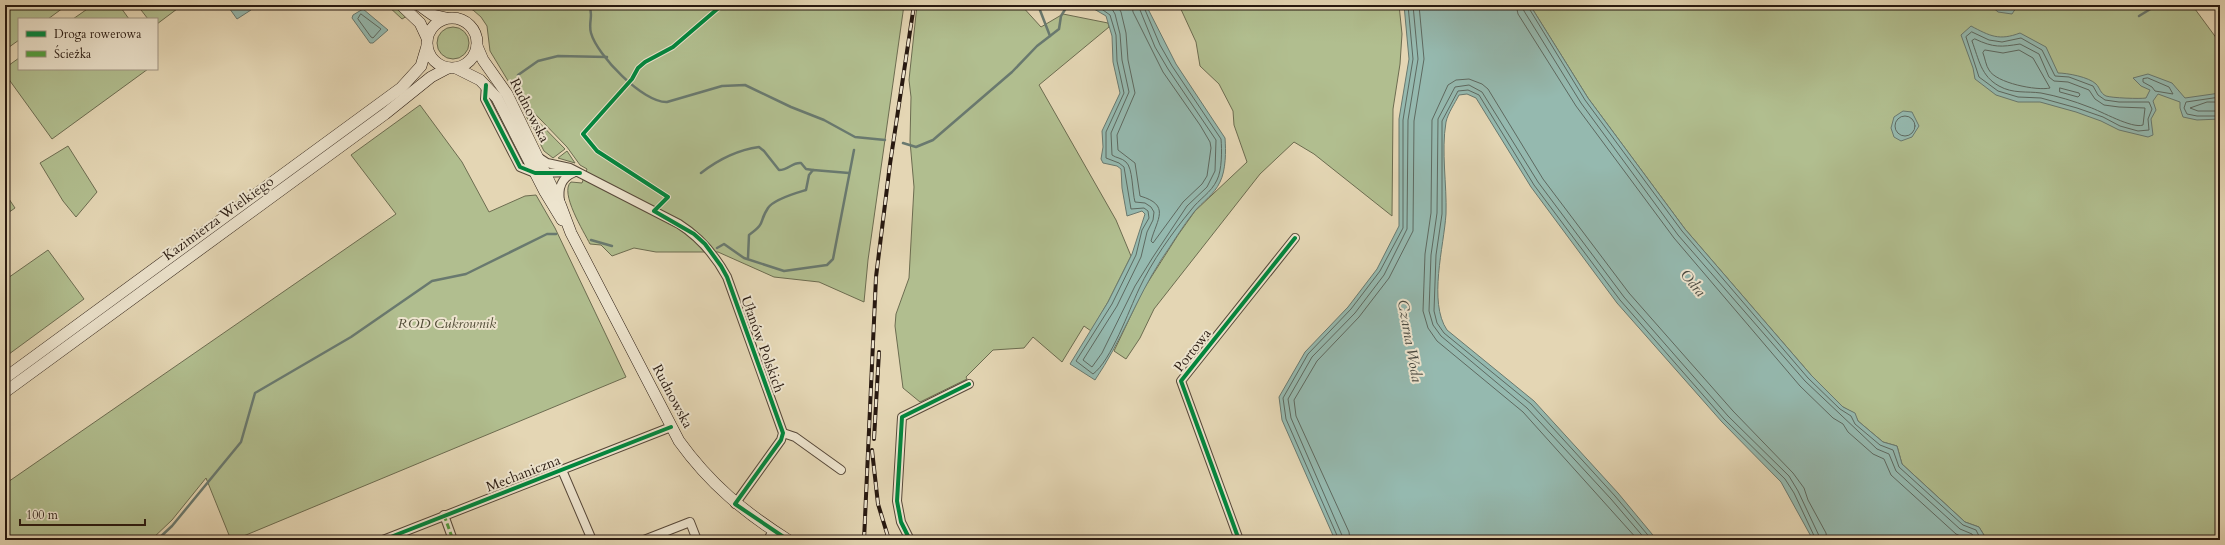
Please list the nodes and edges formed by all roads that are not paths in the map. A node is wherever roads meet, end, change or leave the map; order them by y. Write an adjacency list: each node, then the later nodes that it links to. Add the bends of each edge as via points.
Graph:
1 (401, 5): 4 (main road, via 420,22)
2 (420, 5): 3 (main road, via 433,15)
3 (446, 18): 4 (main road, via 433,26); 5 (main road, via 459,18 471,25 477,37)
4 (427, 42): 6 (main road, via 434,60); 13 (main road, Kazimierza Wielkiego, via 421,66 401,88)
5 (477, 46): 6 (main road, via 469,62); 7 (main road, Rudnowska, via 483,60 507,94)
6 (452, 68): 8 (main road, Rudnowska, via 486,85); 15 (main road, Kazimierza Wielkiego, via 431,77 379,118)
7 (537, 157): 8 (main road, Rudnowska); 9 (street, Ułanów Polskich, via 547,163 564,166)
8 (540, 173): 9 (street, Ułanów Polskich); 10 (main road, Rudnowska); 11 (main road, Rudnowska, via 552,204)
9 (580, 173): 10 (street, via 568,175 561,183); 17 (street, Ułanów Polskich, via 680,224 705,244 727,277)
10 (560, 204): 11 (main road, Rudnowska)
11 (571, 233): 16 (main road, Rudnowska)
12 (1295, 238): 30 (street, Portowa, via 1181,381)
13 (5, 378)
14 (969, 384): 29 (street, via 902,417 897,500 899,517)
15 (5, 392)
16 (671, 427): 18 (street, Mechaniczna); 20 (main road, Rudnowska, via 693,460)
17 (783, 433): 19 (street, via 794,436); 20 (street, via 781,440)
18 (562, 470): 21 (street, Mechaniczna); 25 (street)
19 (840, 470)
20 (735, 504): 22 (main road, Rudnowska)
21 (444, 515): 23 (street, Mechaniczna); 24 (street)
22 (771, 535): 28 (main road, Rudnowska)
23 (383, 540)
24 (453, 540)
25 (592, 540)
26 (644, 540): 27 (street, via 690,522)
27 (697, 540)
28 (788, 540)
29 (910, 540)
30 (1239, 540)

